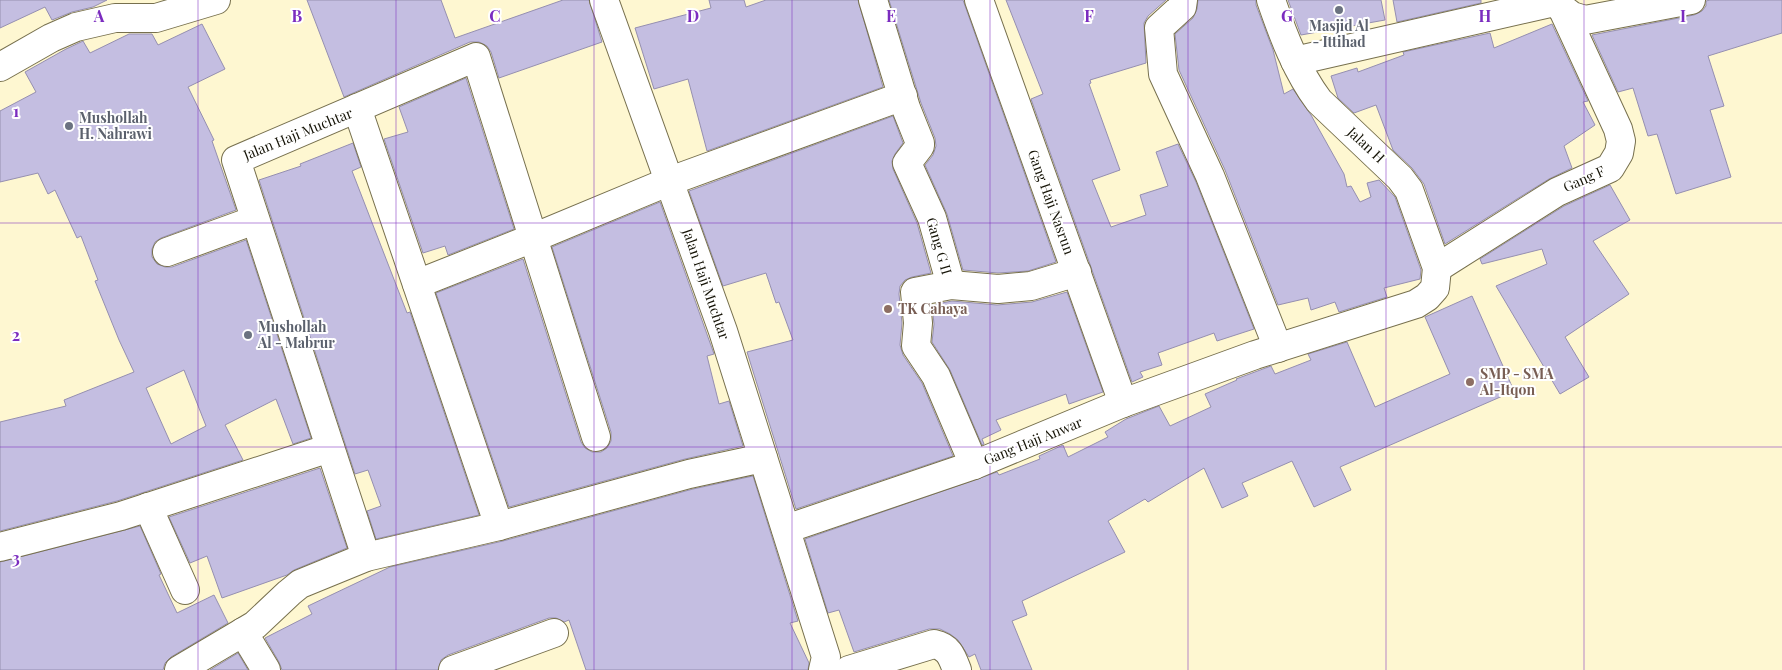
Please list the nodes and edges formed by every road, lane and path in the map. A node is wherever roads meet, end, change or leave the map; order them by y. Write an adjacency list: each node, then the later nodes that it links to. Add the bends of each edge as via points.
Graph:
1 (216, 0): 9 (street, via 156,18)
2 (604, 0): 14 (street, Jalan Haji Muchtar)
3 (873, 0): 12 (street, Gang G II)
4 (979, 0): 19 (street, Gang Haji Nasrun)
5 (1183, 0): 22 (street, via 1182,7 1160,28 1163,74 1210,176)
6 (1271, 0): 10 (street, Jalan H)
7 (1691, 0): 8 (street, via 1585,20 1572,16)
8 (1557, 4): 10 (street); 18 (street, Gang F, via 1618,129 1620,153 1610,168 1557,192)
9 (111, 9): 11 (street, via 50,38)
10 (1295, 61): 18 (street, Jalan H, via 1319,101 1409,190)
11 (0, 67)
12 (903, 96): 14 (street); 21 (street, Gang G II, via 920,145 907,163 932,218)
13 (357, 108): 15 (street, Jalan Haji Muchtar, via 236,160); 16 (street, via 476,58); 20 (street, Jalan Haji Muchtar)
14 (670, 181): 16 (street); 26 (street, Jalan Haji Muchtar)
15 (255, 220): 17 (street); 25 (street)
16 (533, 238): 20 (street); 24 (street)
17 (168, 252)
18 (1437, 268): 22 (street, Gang Haji Anwar, via 1435,288 1416,304)
19 (1076, 272): 21 (street, via 1031,286 998,289); 23 (street, Gang Haji Nasrun)
20 (417, 284): 29 (street, Jalan Haji Muchtar)
21 (951, 285): 27 (street, Gang G II, via 915,292 918,323 915,345 936,376)
22 (1278, 348): 23 (street, Gang Haji Anwar)
23 (1123, 404): 27 (street, Gang Haji Anwar)
24 (596, 437)
25 (330, 448): 28 (street); 32 (street)
26 (764, 458): 29 (street, via 689,474); 30 (street, Jalan Haji Muchtar)
27 (974, 465): 30 (street, Gang Haji Anwar)
28 (148, 507): 31 (street); 33 (street)
29 (499, 526): 32 (street)
30 (786, 529): 39 (street, Jalan Haji Muchtar, via 826,657)
31 (0, 547)
32 (366, 557): 34 (street, via 300,584)
33 (185, 590)
34 (243, 632): 36 (street); 37 (street)
35 (554, 633): 38 (street)
36 (179, 670)
37 (266, 670)
38 (453, 670)
39 (824, 670)
40 (849, 670): 41 (street, via 934,644 950,653)
41 (957, 670)

